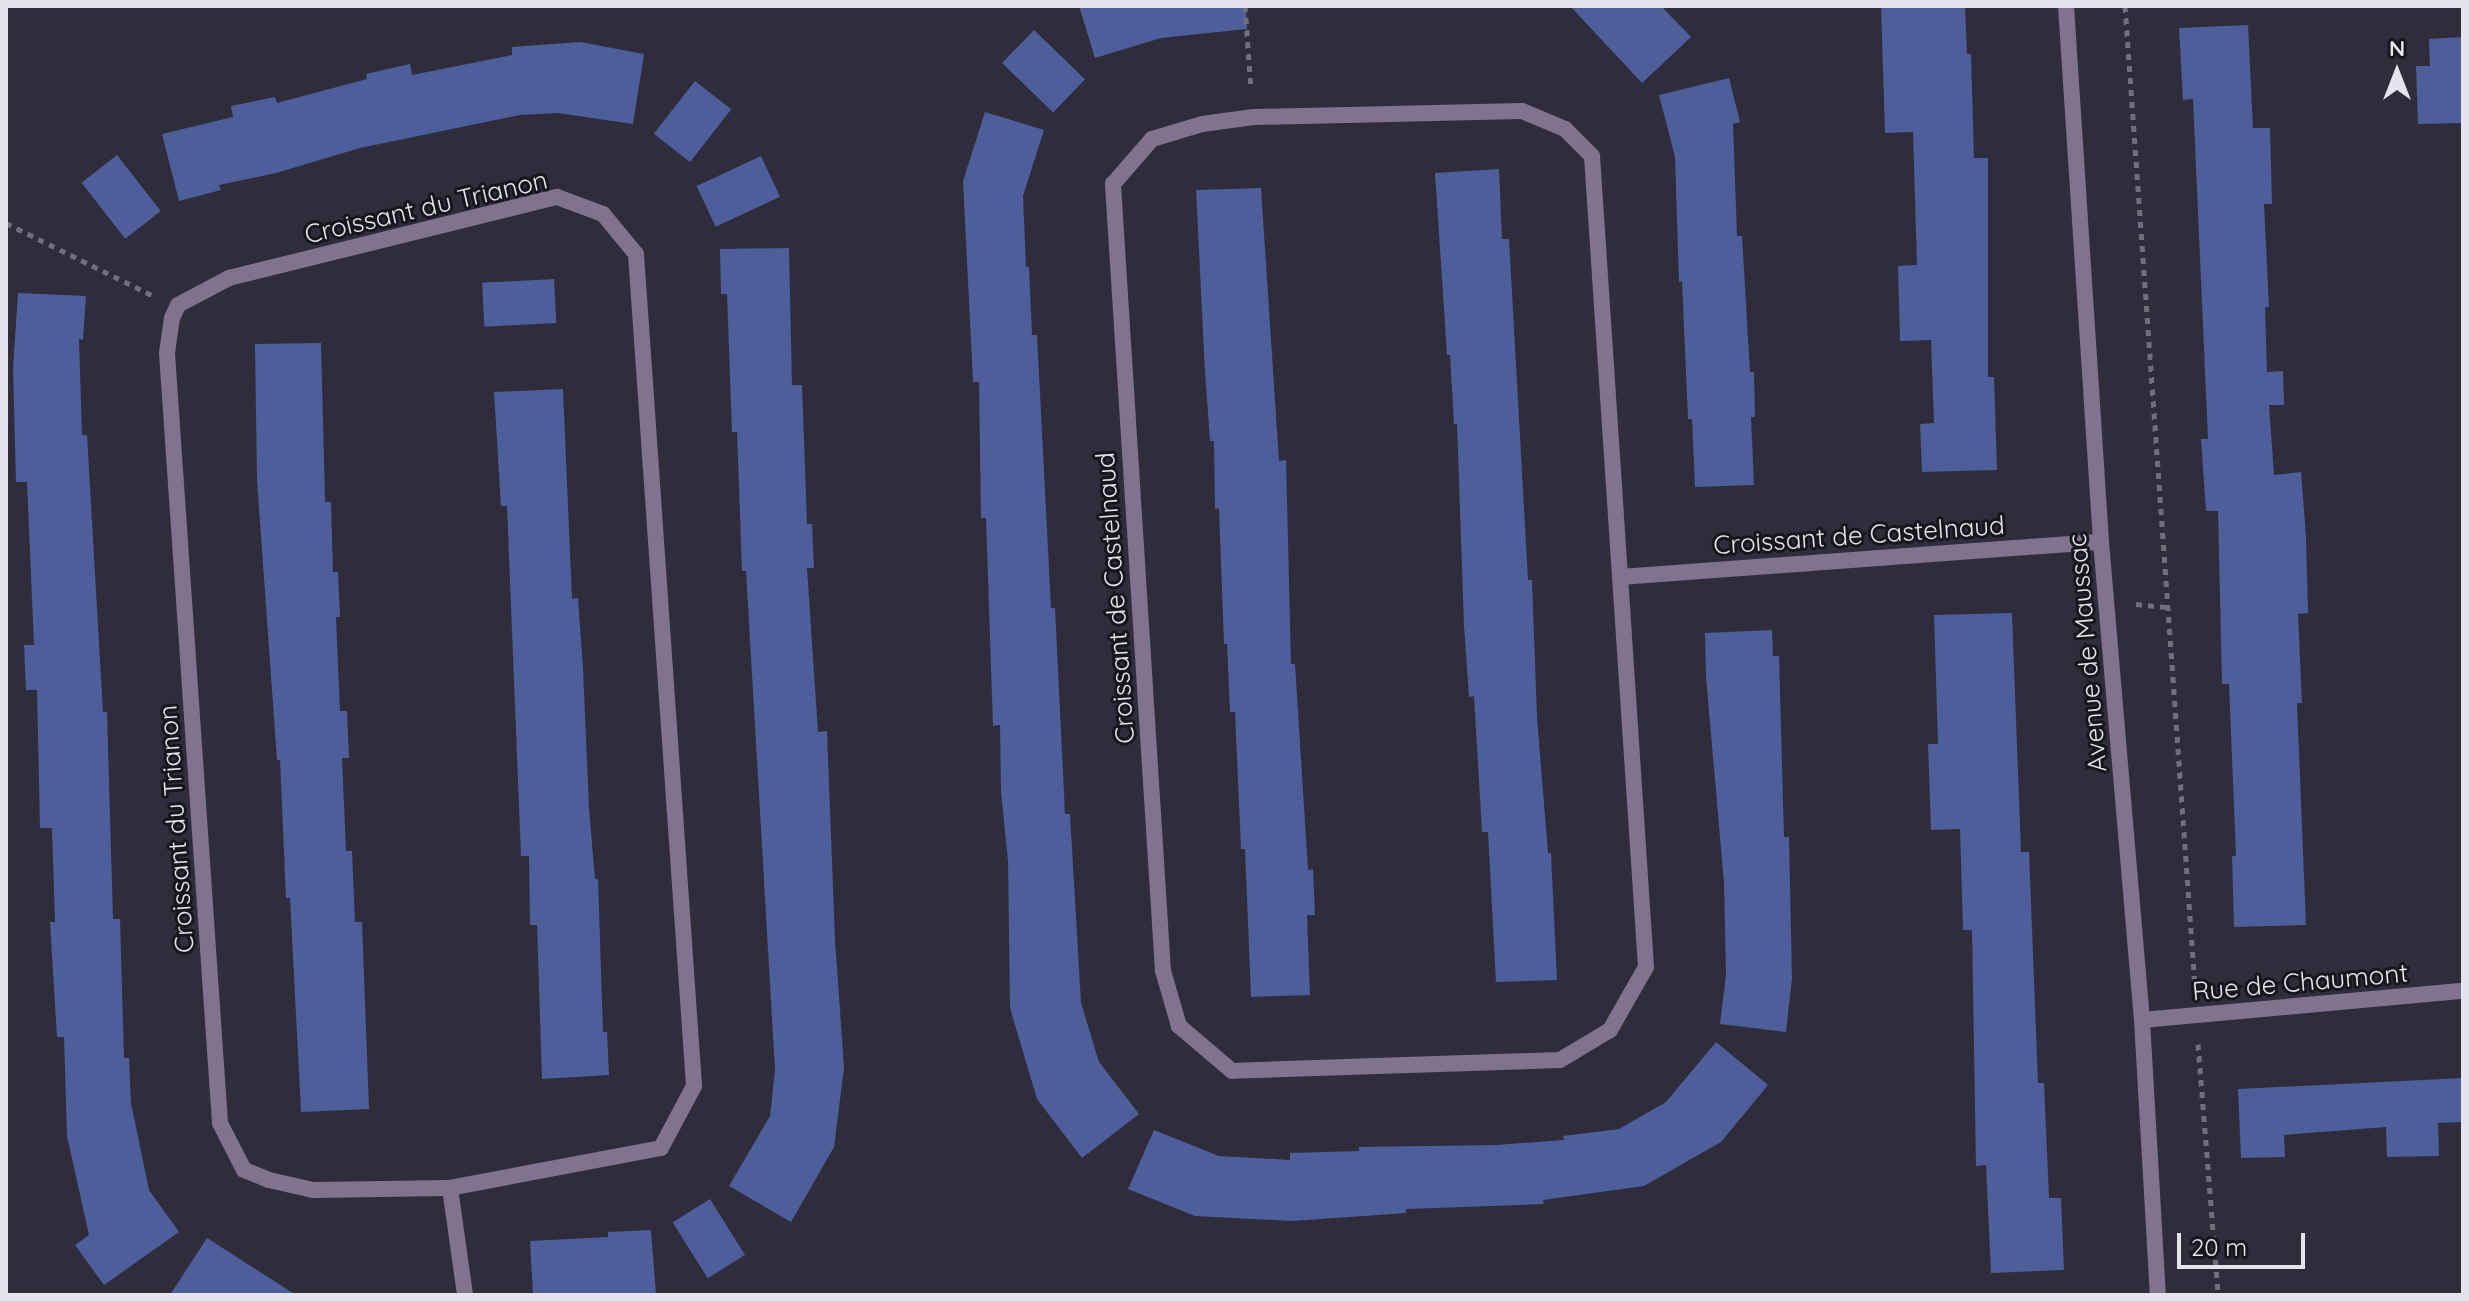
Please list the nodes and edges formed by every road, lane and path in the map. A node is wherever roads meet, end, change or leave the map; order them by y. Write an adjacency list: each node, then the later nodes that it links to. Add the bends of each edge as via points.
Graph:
1 (1245, 6): 4 (path)
2 (2066, 6): 7 (street, Avenue de Maussac)
3 (2125, 6): 9 (path)
4 (1252, 93)
5 (6, 223): 6 (path)
6 (158, 298)
7 (2101, 542): 8 (street, Croissant de Castelnaud); 11 (street, Avenue de Maussac)
8 (1620, 577): 8 (street, Croissant de Castelnaud, via 1646,967 1610,1030 1560,1060 1232,1071 1179,1026 1163,971 1113,184 1152,139 1202,124 1254,117 1522,111 1565,129 1592,156)
9 (2194, 970)
10 (2463, 991): 11 (street, Rue de Chaumont)
11 (2142, 1020): 15 (street, Avenue de Maussac)
12 (2199, 1058): 16 (path)
13 (450, 1188): 13 (street, Croissant du Trianon, via 661,1148 694,1086 636,254 603,214 557,197 229,278 178,305 167,353 220,1123 244,1170 269,1180 313,1190); 14 (street)
14 (465, 1295)
15 (2158, 1295)
16 (2218, 1295)

